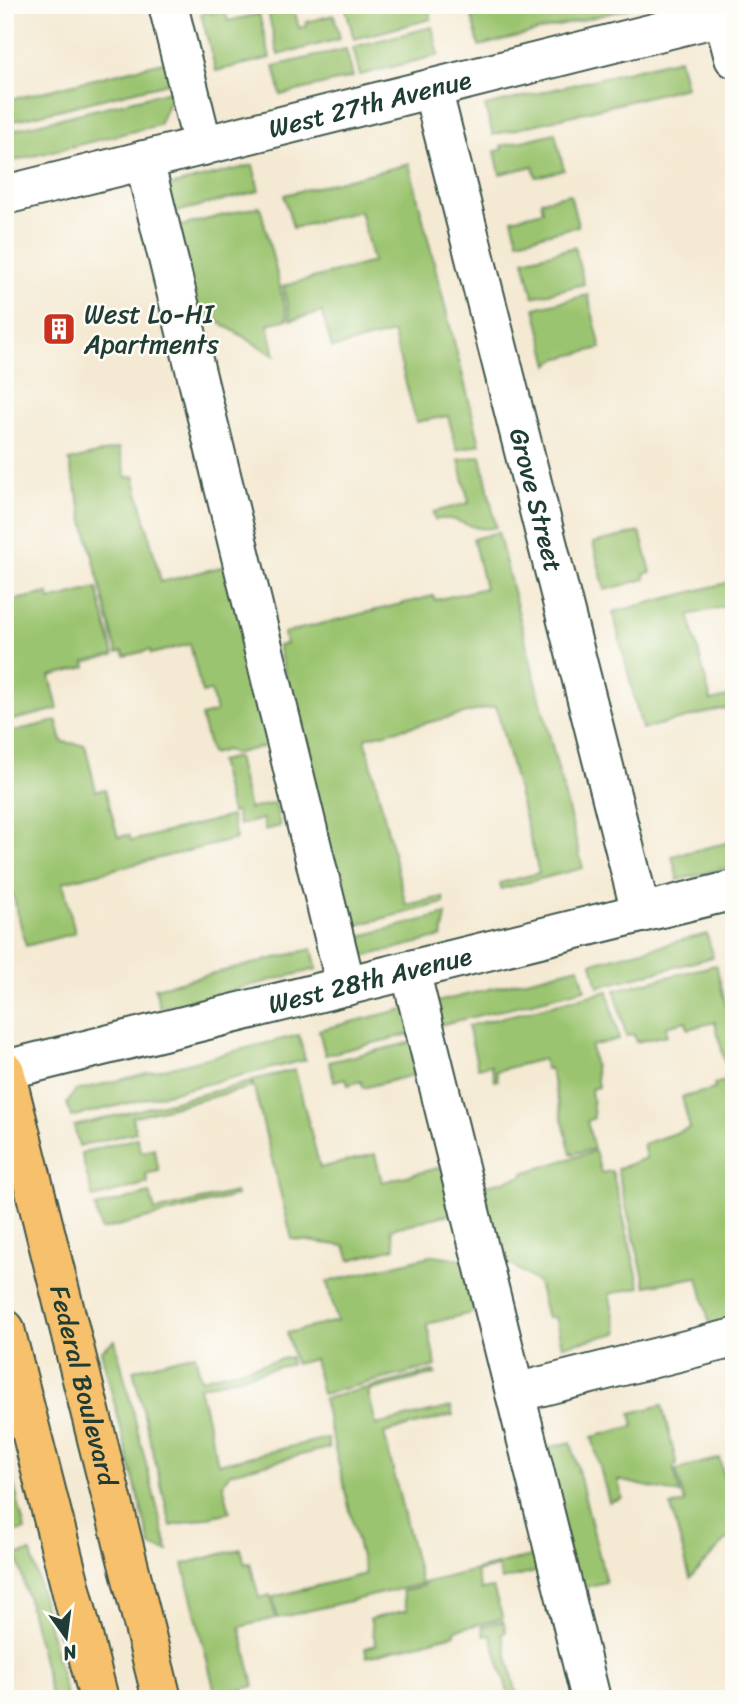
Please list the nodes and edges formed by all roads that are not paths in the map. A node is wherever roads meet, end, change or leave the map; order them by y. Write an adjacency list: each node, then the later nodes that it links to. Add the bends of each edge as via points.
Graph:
1 (168, 5): 5 (street)
2 (728, 15): 3 (street); 4 (street, West 27th Avenue)
3 (734, 58)
4 (432, 88): 5 (street, West 27th Avenue); 9 (street, Grove Street)
5 (203, 146): 6 (street, West 27th Avenue)
6 (144, 160): 7 (street, West 27th Avenue); 11 (street)
7 (5, 195)
8 (734, 890): 9 (street, West 28th Avenue)
9 (641, 913): 10 (street, West 28th Avenue)
10 (410, 970): 11 (street, West 28th Avenue); 15 (street)
11 (346, 986): 12 (street, West 28th Avenue)
12 (5, 1071): 17 (main road, Federal Boulevard)
13 (5, 1329): 16 (main road)
14 (734, 1338): 15 (street)
15 (515, 1393): 18 (street)
16 (99, 1699)
17 (162, 1699)
18 (591, 1699)

